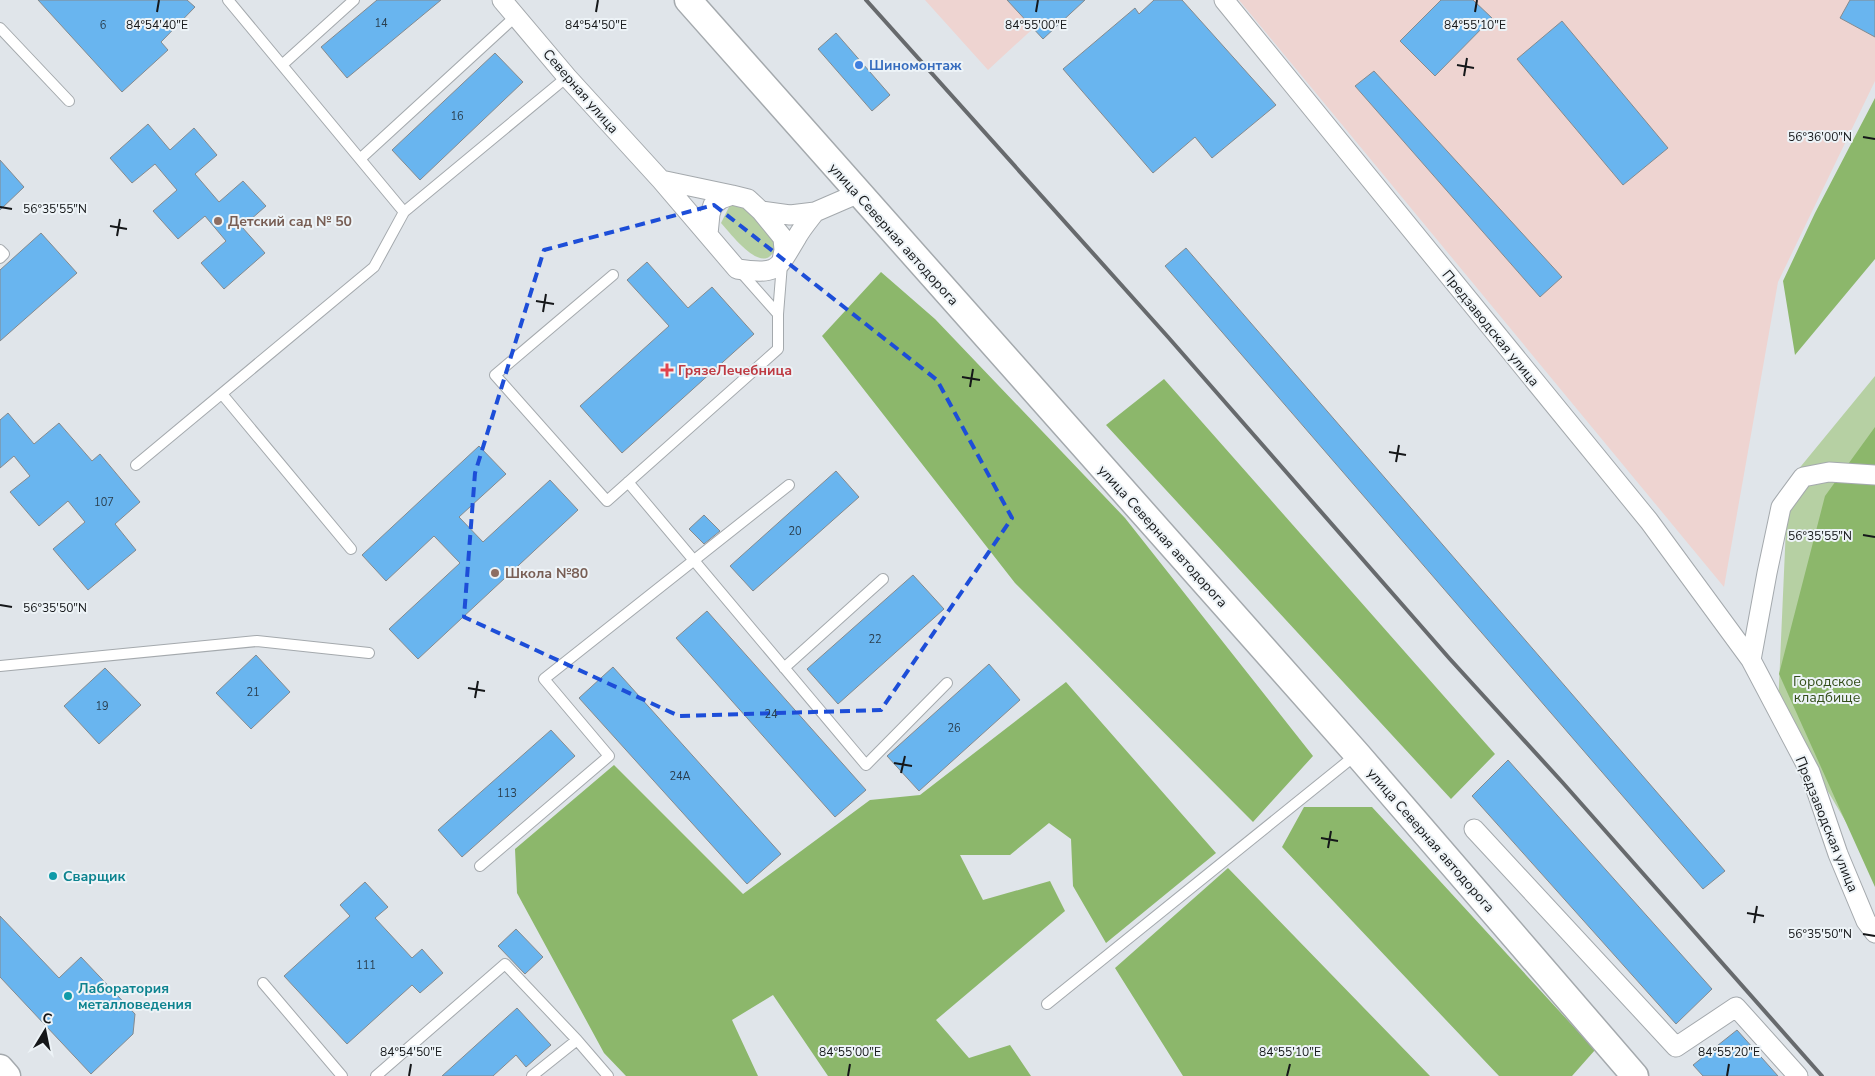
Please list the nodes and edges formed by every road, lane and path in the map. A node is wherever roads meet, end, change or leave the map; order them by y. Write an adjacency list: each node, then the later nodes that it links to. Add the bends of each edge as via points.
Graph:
1 (228, 0): 8 (lane)
2 (354, 0): 8 (lane)
3 (502, 0): 6 (street, Северная улица)
4 (688, 0): 13 (main road, улица Северная автодорога)
5 (1224, 0): 34 (street, Предзаводская улица, via 1649,521)
6 (516, 16): 9 (street, Северная улица); 11 (lane)
7 (0, 28): 10 (lane)
8 (282, 65): 11 (lane)
9 (568, 77): 12 (street, Северная улица); 16 (lane)
10 (69, 102)
11 (360, 159): 16 (lane)
12 (661, 180): 14 (street); 18 (street, Северная улица)
13 (858, 193): 17 (street); 38 (main road, улица Северная автодорога)
14 (732, 195): 15 (street, via 748,199); 18 (street, via 713,205)
15 (761, 211): 17 (street, via 790,215); 21 (street, via 783,238)
16 (404, 212): 25 (lane, via 374,267)
17 (815, 212): 21 (street, via 798,234)
18 (708, 234): 22 (street)
19 (0, 250): 20 (lane, via 4,254)
20 (0, 258)
21 (782, 264): 22 (street, via 764,272); 24 (lane)
22 (737, 269): 24 (lane)
23 (613, 275): 28 (lane, via 496,375 607,501)
24 (778, 314): 28 (lane, via 778,349)
25 (222, 394): 26 (lane); 30 (lane)
26 (136, 465)
27 (1875, 475): 34 (street, via 1829,472 1803,478 1781,506)
28 (628, 482): 31 (lane)
29 (788, 485): 31 (lane)
30 (351, 549)
31 (694, 560): 36 (lane); 40 (lane, via 544,679 609,756)
32 (883, 579): 36 (lane)
33 (369, 653): 35 (lane, via 257,641)
34 (1751, 660): 41 (street, Предзаводская улица, via 1810,772 1842,862 1866,921)
35 (0, 666)
36 (784, 668): 37 (lane, via 866,765)
37 (947, 683)
38 (1357, 754): 43 (lane); 51 (main road, улица Северная автодорога)
39 (1474, 829): 52 (street, via 1676,1047 1736,1006)
40 (480, 866)
41 (1875, 933)
42 (263, 983): 47 (lane)
43 (1047, 1004)
44 (577, 1040): 48 (lane, via 505,964); 49 (lane); 50 (lane)
45 (0, 1068): 46 (main road)
46 (7, 1076)
47 (342, 1076)
48 (376, 1076)
49 (532, 1076)
50 (608, 1076)
51 (1635, 1076)
52 (1798, 1076)

